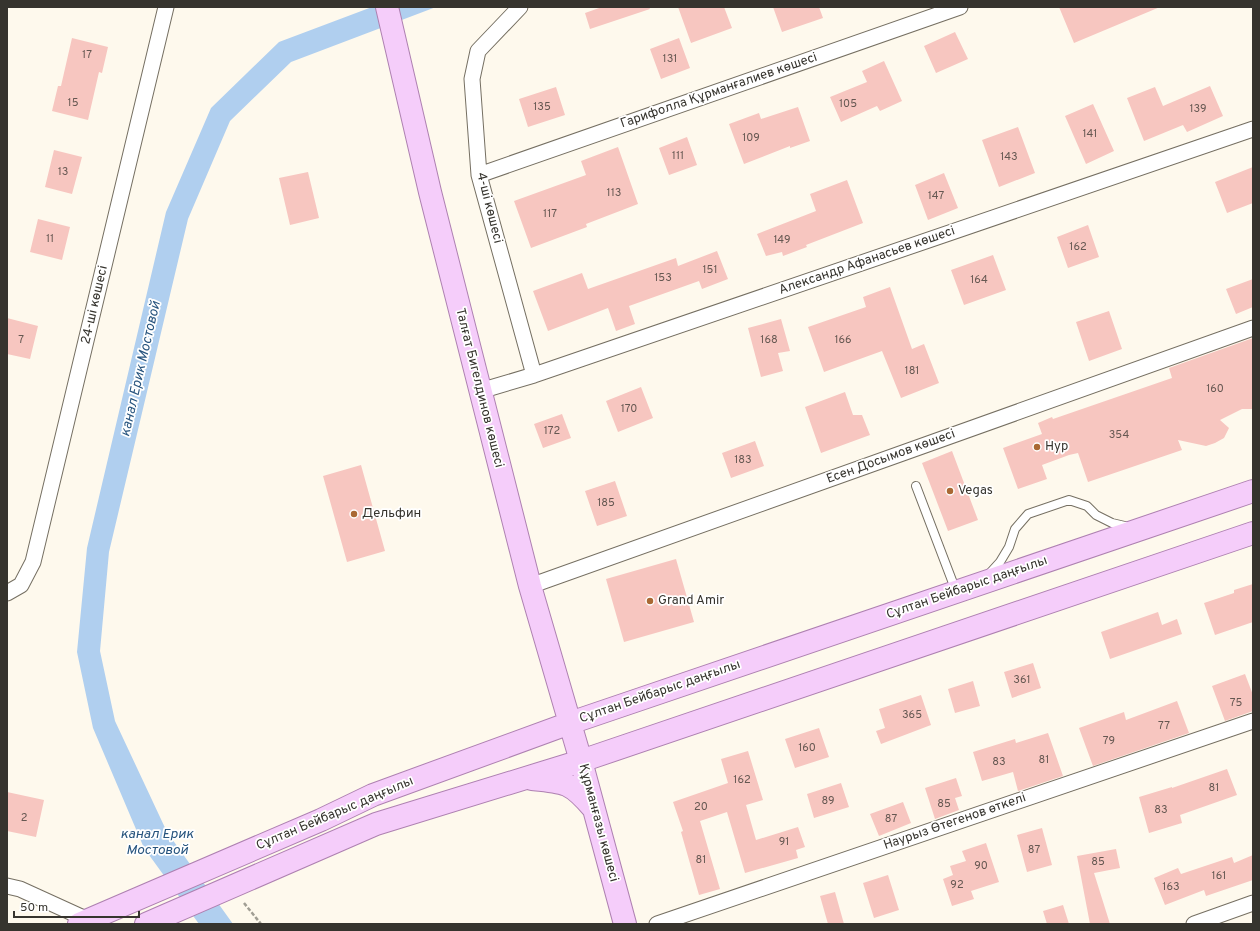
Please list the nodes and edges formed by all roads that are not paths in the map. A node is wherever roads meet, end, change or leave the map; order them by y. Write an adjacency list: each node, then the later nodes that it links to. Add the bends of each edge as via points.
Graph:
1 (166, 7): 17 (street, 24-ші көшесі, via 33,562 21,585)
2 (386, 7): 9 (main road, Талғат Бигелдинов көшесі)
3 (520, 7): 6 (street, 4-ші көшесі, via 478,51 472,79)
4 (960, 7): 6 (street, Гарифолла Құрманғалиев көшесі)
5 (1253, 129): 8 (street, Александр Афанасьев көшесі)
6 (479, 175): 8 (street, 4-ші көшесі)
7 (1253, 328): 15 (street, Есен Досымов көшесі)
8 (534, 375): 9 (street, Александр Афанасьев көшесі)
9 (480, 391): 15 (main road, Талғат Бигелдинов көшесі)
10 (916, 486): 16 (lane)
11 (1253, 491): 12 (main road, Сұлтан Бейбарыс даңғылы)
12 (1140, 530): 14 (main road, Сұлтан Бейбарыс даңғылы); 14 (lane, via 1112,523 1096,515 1087,506 1069,500 1028,514 1015,528 1000,562)
13 (1253, 533): 23 (main road, Сұлтан Бейбарыс даңғылы)
14 (979, 584): 16 (main road, Сұлтан Бейбарыс даңғылы)
15 (530, 586): 18 (main road, Талғат Бигелдинов көшесі)
16 (956, 592): 19 (main road, Сұлтан Бейбарыс даңғылы)
17 (7, 593)
18 (557, 680): 19 (main road, via 577,704); 21 (main road, Талғат Бигелдинов көшесі); 22 (main road, via 555,704 548,716)
19 (603, 712): 21 (main road, Сұлтан Бейбарыс даңғылы)
20 (1253, 721): 32 (street, Наурыз Өтегенов өткелі)
21 (570, 723): 22 (main road, Сұлтан Бейбарыс даңғылы); 24 (main road, Құрманғазы көшесі)
22 (520, 741): 29 (main road, Сұлтан Бейбарыс даңғылы, via 373,795)
23 (625, 746): 24 (main road, Сұлтан Бейбарыс даңғылы); 26 (main road, via 606,761 597,773)
24 (582, 761): 25 (main road, Сұлтан Бейбарыс даңғылы); 26 (main road, Құрманғазы көшесі)
25 (524, 779): 26 (main road, via 569,785); 30 (main road, Сұлтан Бейбарыс даңғылы, via 376,824)
26 (594, 809): 31 (main road, Құрманғазы көшесі)
27 (7, 886): 29 (street, via 20,889)
28 (1253, 903): 33 (street)
29 (84, 922)
30 (146, 924)
31 (625, 924)
32 (657, 924)
33 (1194, 924)

